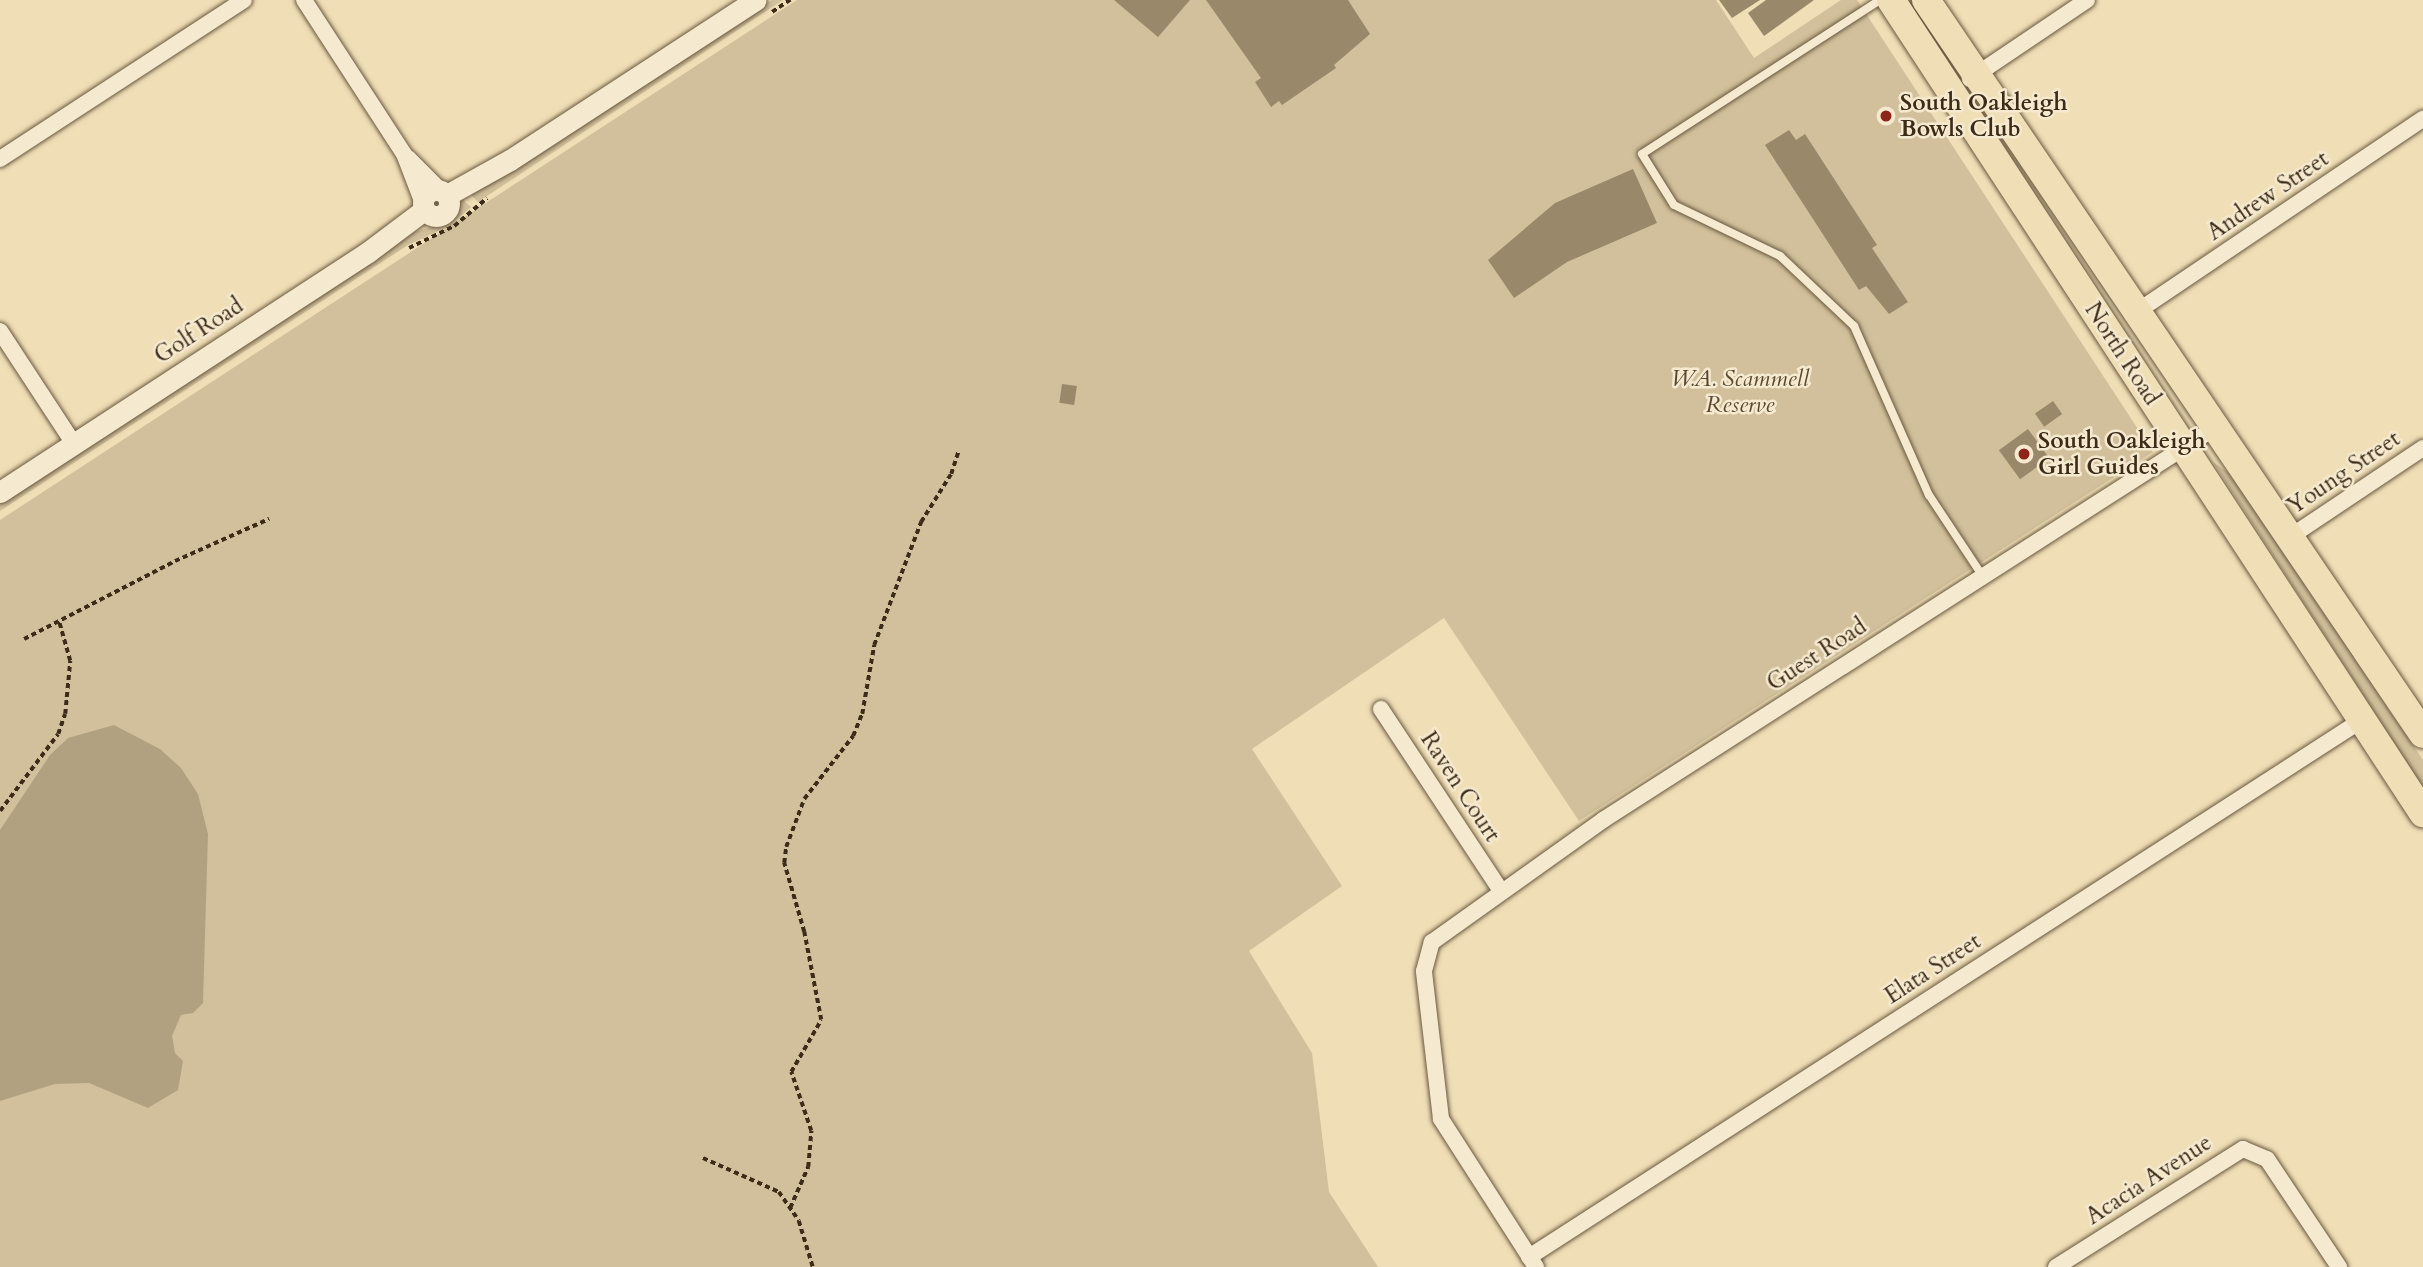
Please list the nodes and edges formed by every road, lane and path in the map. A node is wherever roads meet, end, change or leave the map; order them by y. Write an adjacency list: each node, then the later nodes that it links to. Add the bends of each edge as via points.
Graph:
1 (244, 0): 11 (street)
2 (304, 0): 12 (street)
3 (755, 0): 12 (street, Golf Road)
4 (1880, 0): 23 (lane, via 1642,154 1674,205 1780,256 1854,326 1877,368 1917,472)
5 (1891, 0): 9 (highway, North Road)
6 (1926, 0): 8 (highway, North Road)
7 (2087, 0): 8 (street)
8 (1976, 74): 9 (street); 13 (highway, North Road)
9 (1951, 91): 17 (highway, North Road)
10 (2423, 119): 13 (street, Andrew Street)
11 (0, 159)
12 (433, 199): 16 (street, Golf Road, via 368,253)
13 (2138, 311): 15 (highway, North Road)
14 (0, 331): 16 (street)
15 (2216, 427): 17 (street, Guest Road); 22 (highway, North Road)
16 (74, 444): 20 (street, Golf Road)
17 (2183, 448): 23 (street, Guest Road); 27 (highway, North Road)
18 (2423, 448): 22 (street, Young Street)
19 (958, 452): 33 (path, via 951,474 921,522 874,645 862,714 853,736 804,799 786,847 784,863 804,932 821,1020 791,1072 811,1131 808,1167)
20 (0, 492)
21 (270, 519): 24 (path, via 175,561)
22 (2290, 537): 28 (highway, North Road)
23 (1982, 575): 31 (street, Guest Road)
24 (59, 622): 25 (path); 29 (path, via 70,662 65,714 58,734)
25 (24, 639)
26 (1381, 709): 31 (street, Raven Court)
27 (2362, 720): 30 (highway, North Road); 34 (street, Elata Street)
28 (2423, 734)
29 (0, 811)
30 (2423, 813)
31 (1501, 891): 34 (street, Guest Road, via 1447,927 1428,948 1424,971 1438,1111 1451,1139)
32 (703, 1158): 33 (path, via 779,1192)
33 (790, 1208): 35 (path, via 799,1221)
34 (1532, 1262)
35 (813, 1267)
36 (2056, 1267): 37 (street, Acacia Avenue, via 2243,1149 2267,1159)
37 (2339, 1267)

